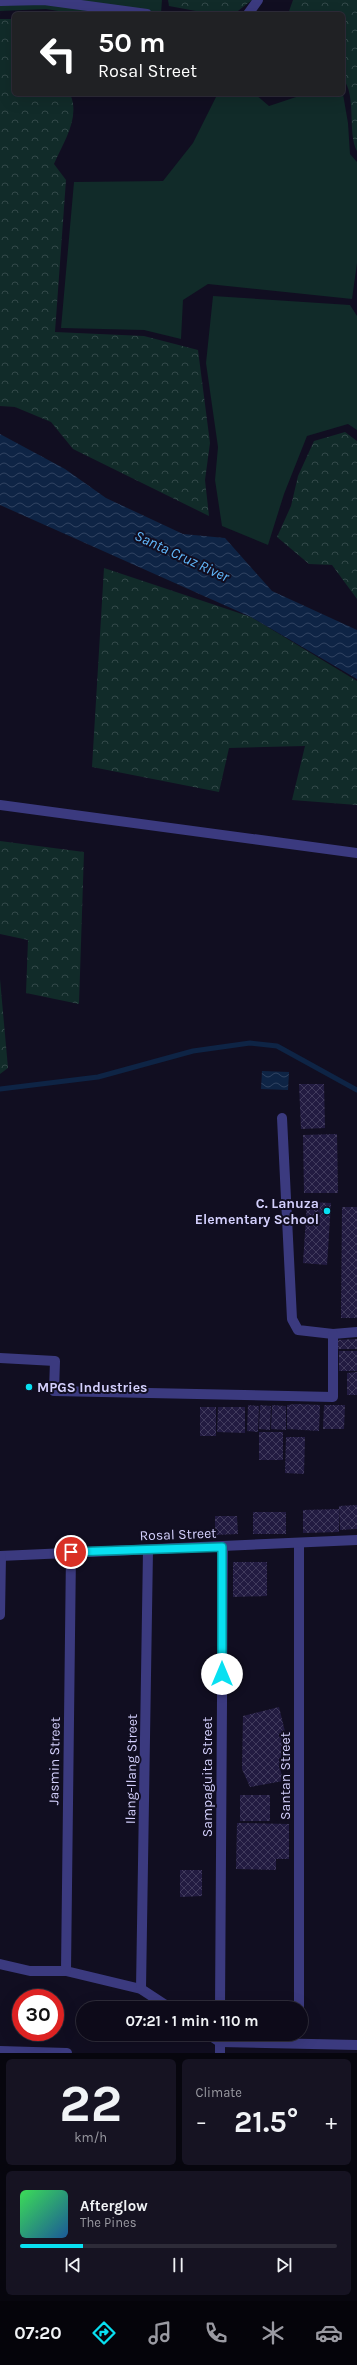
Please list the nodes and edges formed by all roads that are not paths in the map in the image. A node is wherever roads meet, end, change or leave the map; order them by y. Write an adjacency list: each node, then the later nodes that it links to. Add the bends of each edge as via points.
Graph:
1 (258, 0): 4 (street)
2 (0, 1): 3 (street, via 44,0)
3 (132, 12)
4 (249, 12)
5 (0, 804): 6 (street)
6 (357, 853)
7 (282, 1118): 9 (street, via 292,1319 298,1330)
8 (357, 1332): 9 (street)
9 (333, 1334): 10 (street, via 333,1397 54,1391 55,1360)
10 (0, 1358)
11 (357, 1540): 12 (street, Rosal Street)
12 (299, 1543): 13 (street, Rosal Street); 23 (street, Santan Street)
13 (222, 1547): 14 (street, Rosal Street); 22 (street, Sampaguita Street)
14 (148, 1550): 15 (street, Rosal Street); 20 (street, Ilang-Ilang Street)
15 (71, 1552): 16 (street, Rosal Street); 19 (street, Jasmin Street)
16 (0, 1556): 17 (street)
17 (0, 1615)
18 (0, 1964): 19 (street, via 30,1972)
19 (66, 1971): 20 (street)
20 (141, 1989): 21 (street)
21 (159, 2001)
22 (220, 2001)
23 (299, 2001)
24 (308, 2040): 26 (street)
25 (220, 2041): 29 (street)
26 (357, 2045)
27 (0, 2051): 28 (street)
28 (67, 2053)
29 (220, 2053)

